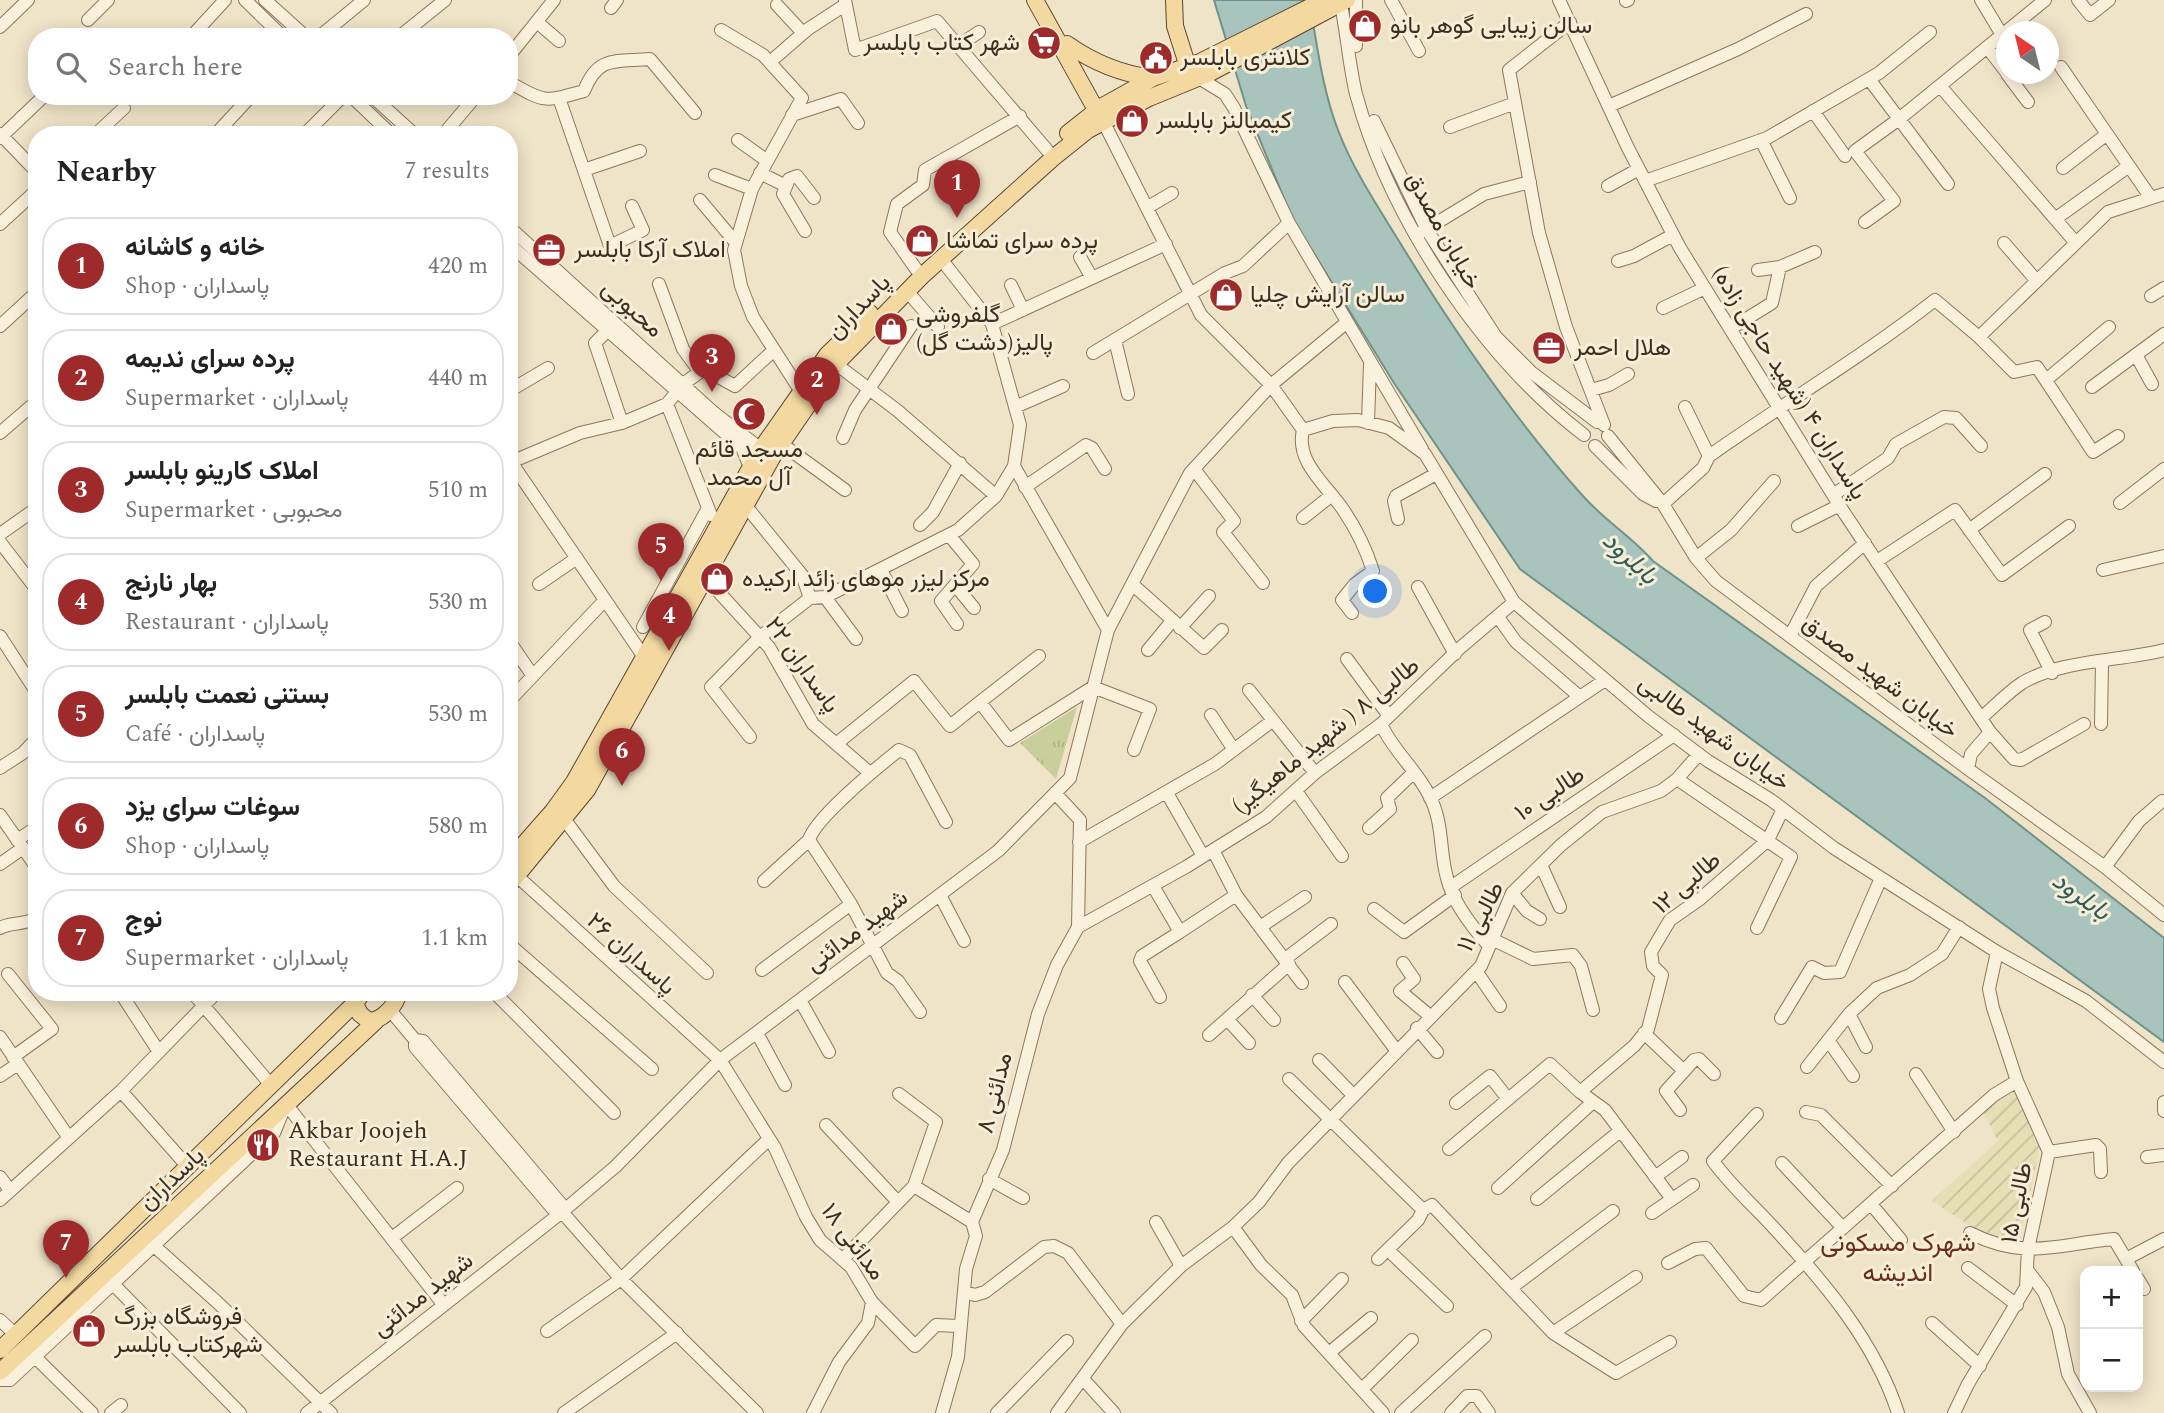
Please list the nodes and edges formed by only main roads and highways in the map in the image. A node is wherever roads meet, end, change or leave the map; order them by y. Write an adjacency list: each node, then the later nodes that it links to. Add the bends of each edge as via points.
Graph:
1 (1035, 0): 9 (main road)
2 (1044, 0): 6 (main road)
3 (1174, 0): 7 (main road, via 1175,26)
4 (1348, 2): 5 (main road)
5 (1324, 5): 7 (main road)
6 (1067, 44): 8 (main road, via 1116,71); 9 (main road)
7 (1199, 70): 8 (main road, پاسداران); 9 (main road, پاسداران)
8 (1153, 78): 9 (main road, پاسداران)
9 (1099, 113): 10 (main road, پاسداران, via 906,292 836,364); 10 (main road, پاسداران, via 1047,150 827,355 800,390)
10 (771, 446): 11 (main road, پاسداران, via 750,467 574,782); 12 (main road, پاسداران, via 745,505 587,790)
11 (518, 851)
12 (518, 875)
13 (356, 1001): 18 (main road, پاسداران)
14 (360, 1001): 16 (main road, via 364,1017)
15 (395, 1001): 16 (main road, پاسداران)
16 (376, 1021): 17 (main road, پاسداران)
17 (351, 1046): 18 (main road, via 353,1032 345,1028); 20 (main road, پاسداران, via 83,1303)
18 (286, 1071): 19 (main road, پاسداران)
19 (0, 1350)
20 (0, 1373)

